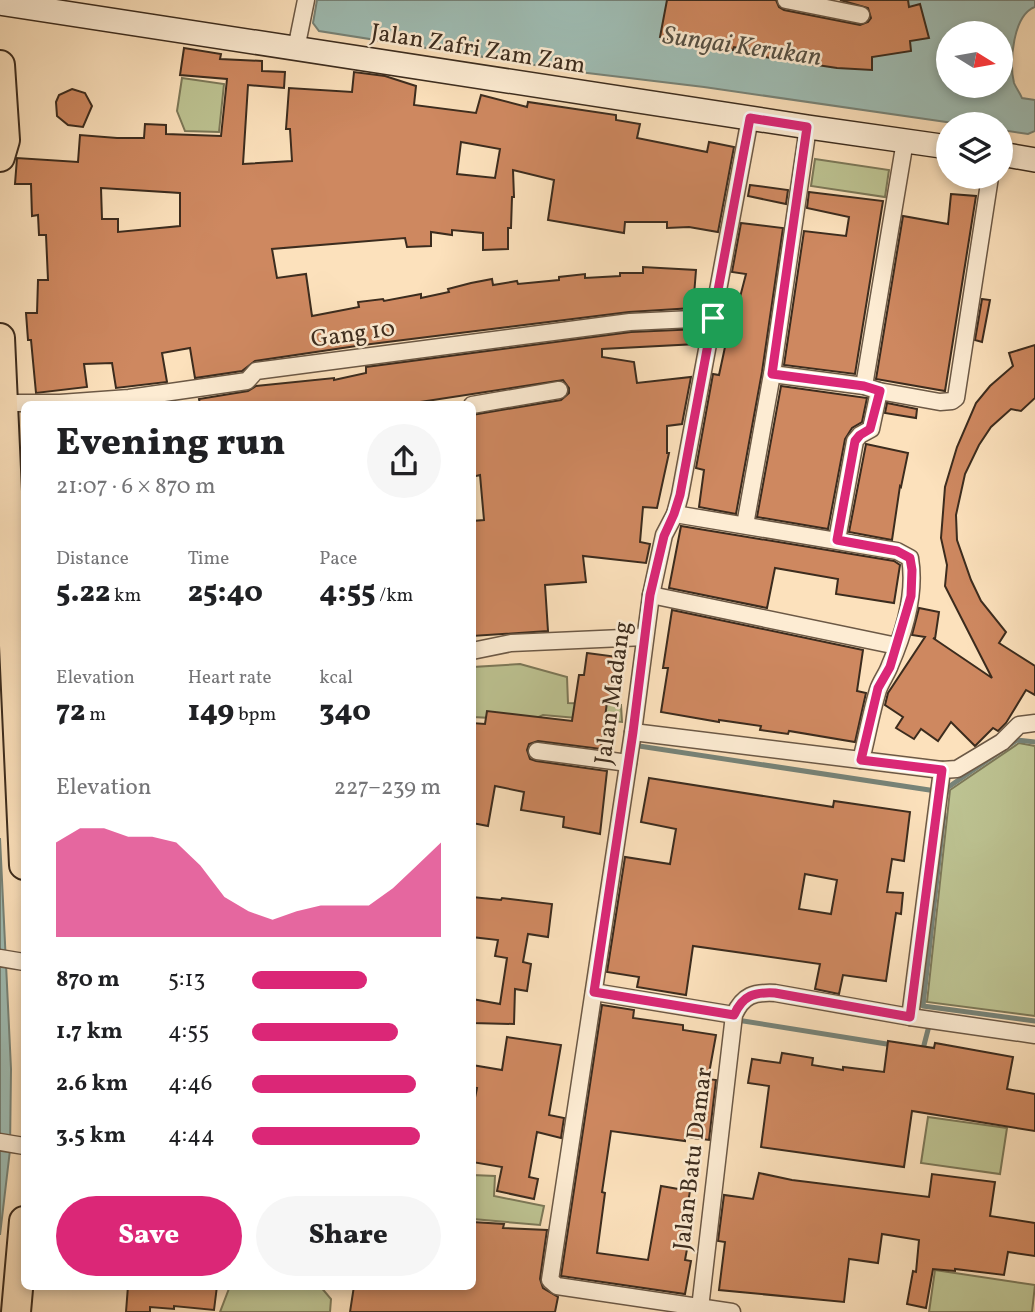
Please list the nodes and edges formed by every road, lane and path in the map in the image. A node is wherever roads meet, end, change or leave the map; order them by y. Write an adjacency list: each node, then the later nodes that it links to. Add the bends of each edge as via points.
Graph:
1 (306, 0): 5 (street)
2 (786, 0): 4 (street)
3 (0, 3): 5 (main road, Jalan Zafri Zam Zam)
4 (860, 15)
5 (296, 49): 7 (main road, Jalan Zafri Zam Zam)
6 (0, 65): 12 (highway, via 5,140)
7 (750, 118): 8 (main road, Jalan Zafri Zam Zam); 15 (street, Jalan Madang)
8 (807, 127): 9 (main road, Jalan Zafri Zam Zam); 17 (street)
9 (905, 141): 10 (main road, Jalan Zafri Zam Zam); 18 (street)
10 (936, 145)
11 (1013, 156): 13 (main road)
12 (0, 157)
13 (1035, 160)
14 (988, 189): 18 (street, via 959,394 953,401 940,402)
15 (713, 318): 20 (street, Gang 10, via 630,321 256,371 247,380); 25 (street, Jalan Madang)
16 (0, 338): 21 (highway)
17 (772, 374): 18 (street); 26 (street)
18 (872, 389): 27 (street, via 870,429 855,441)
19 (559, 390): 23 (street)
20 (88, 401)
21 (3, 403): 22 (street, Gang 10); 24 (highway)
22 (21, 403)
23 (476, 404)
24 (8, 439): 32 (highway)
25 (674, 514): 26 (street); 28 (street, Jalan Madang)
26 (745, 525): 27 (street)
27 (837, 540): 30 (street, via 897,551 910,558 911,596)
28 (650, 595): 29 (street, Jalan Madang); 30 (street)
29 (645, 637): 31 (street, via 511,643); 34 (street, Jalan Madang)
30 (897, 646): 36 (street, via 878,688)
31 (476, 650)
32 (7, 654): 39 (highway, via 10,744)
33 (1035, 723): 38 (street, via 1019,725 1002,742 957,769)
34 (633, 732): 36 (street); 37 (street, Jalan Madang)
35 (537, 751): 37 (street)
36 (861, 760): 38 (street)
37 (628, 762): 40 (street, Jalan Madang)
38 (942, 770): 42 (street)
39 (21, 839)
40 (594, 992): 41 (street); 45 (street, Jalan Madang, via 551,1280 557,1286)
41 (734, 1015): 42 (street, via 739,1004 758,992); 46 (street, Jalan Batu Damar)
42 (910, 1017): 43 (street)
43 (1035, 1035)
44 (21, 1255): 47 (highway)
45 (616, 1304): 46 (street)
46 (700, 1308): 48 (street)
47 (16, 1312)
48 (732, 1312)

